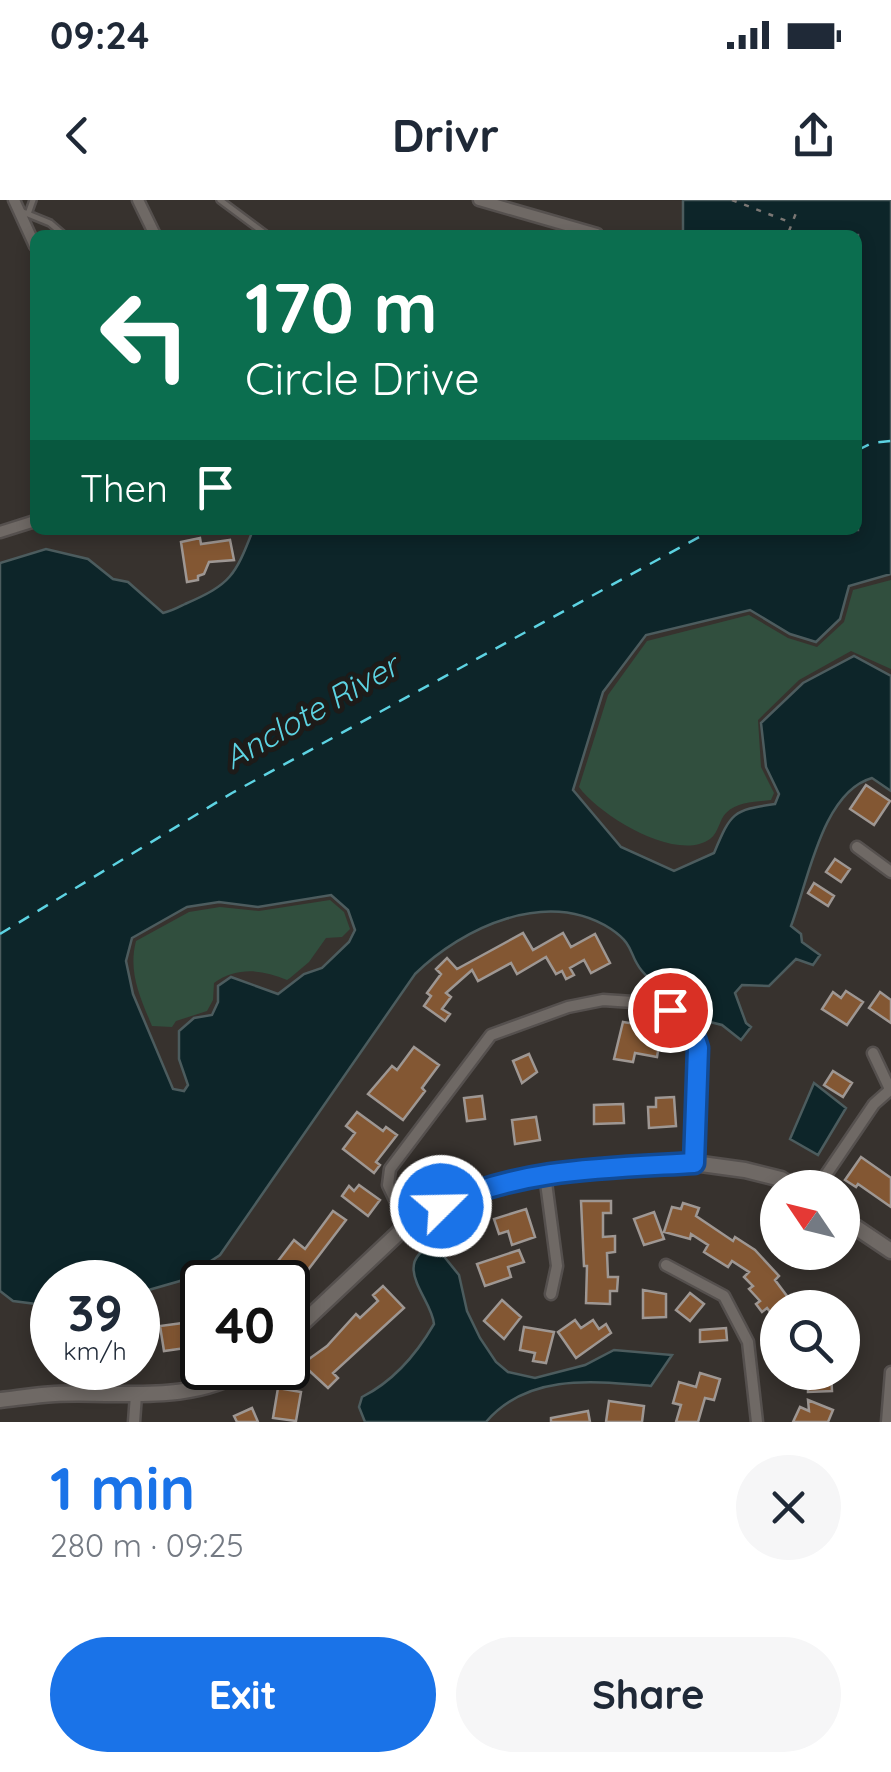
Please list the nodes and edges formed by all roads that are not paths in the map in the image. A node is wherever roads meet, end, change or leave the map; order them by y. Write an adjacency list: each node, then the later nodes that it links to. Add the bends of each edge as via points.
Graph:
1 (14, 200): 6 (street)
2 (32, 200): 6 (lane)
3 (138, 200): 8 (street)
4 (220, 200): 9 (lane)
5 (479, 200): 10 (street)
6 (24, 213): 7 (lane); 11 (street)
7 (58, 230)
8 (153, 230)
9 (260, 230)
10 (583, 230)
11 (30, 231)
12 (30, 523): 13 (street)
13 (0, 532)
14 (857, 847): 15 (street)
15 (891, 872)
16 (874, 1053): 17 (street)
17 (891, 1090): 19 (street)
18 (694, 1163): 20 (street); 21 (street); 22 (street, via 698,1048 687,1023 648,1003 603,1000 568,1007 491,1036 390,1169 388,1185)
19 (829, 1170)
20 (760, 1174)
21 (545, 1175): 22 (street, via 478,1188); 26 (street, via 556,1266)
22 (407, 1225): 27 (street)
23 (860, 1230): 24 (street)
24 (891, 1251)
25 (666, 1265): 33 (street, via 724,1296 748,1342)
26 (551, 1294)
27 (310, 1316)
28 (891, 1372): 34 (street)
29 (193, 1390): 30 (street)
30 (136, 1394): 31 (street); 32 (street)
31 (0, 1400)
32 (134, 1422)
33 (757, 1422)
34 (887, 1422)

